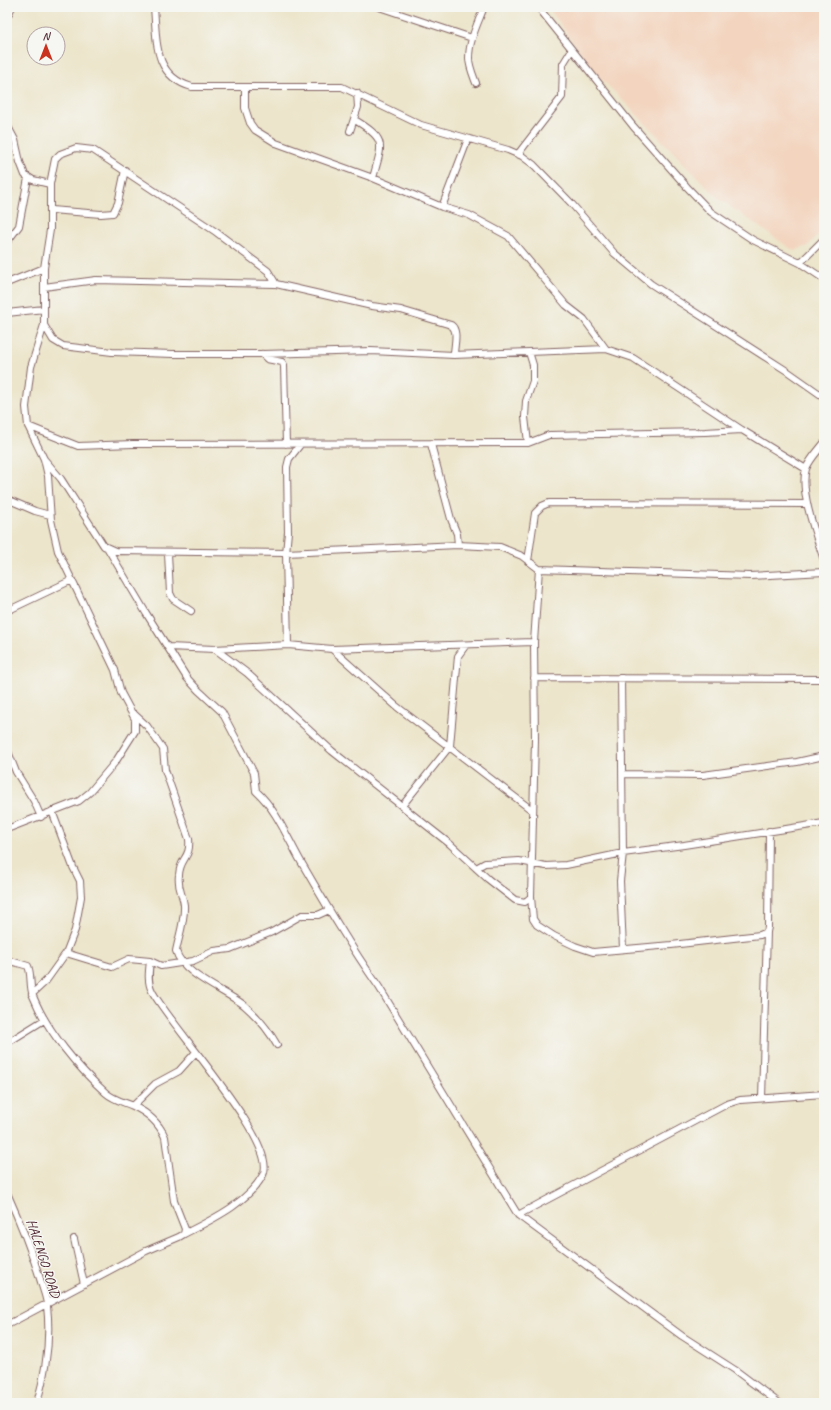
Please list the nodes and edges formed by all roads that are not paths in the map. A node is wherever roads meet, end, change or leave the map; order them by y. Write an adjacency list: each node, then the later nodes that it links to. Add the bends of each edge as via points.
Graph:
1 (12, 7): 6 (street)
2 (154, 7): 10 (street, via 158,54 170,76 179,83 192,87)
3 (380, 7): 7 (street)
4 (484, 7): 7 (street)
5 (538, 7): 8 (street)
6 (7, 17)
7 (472, 38): 9 (street, via 469,60)
8 (571, 51): 16 (street, via 562,64 562,97); 25 (street, via 633,126 711,212 753,240)
9 (476, 83)
10 (245, 87): 11 (street, via 342,87); 19 (street, via 246,114 255,130 276,143)
11 (357, 93): 12 (street, via 358,107); 15 (street, via 421,124)
12 (355, 120): 14 (street); 19 (street, via 369,128 381,147)
13 (7, 125): 18 (street)
14 (350, 131)
15 (468, 139): 16 (street); 21 (street)
16 (518, 154): 38 (street, via 534,165 614,252 651,284)
17 (125, 170): 20 (street, via 93,150 76,148 64,152 55,159); 22 (street, via 118,203 113,213); 29 (street, via 268,271)
18 (28, 178): 20 (street); 24 (street, via 19,226)
19 (372, 178): 21 (street)
20 (50, 184): 22 (street)
21 (442, 207): 34 (street, via 469,215 508,236 566,306 584,319)
22 (51, 210): 26 (street)
23 (824, 239): 25 (street)
24 (7, 242)
25 (800, 263): 27 (street)
26 (44, 268): 28 (street); 30 (street)
27 (824, 279)
28 (7, 283)
29 (276, 284): 30 (street, via 96,280); 37 (street, via 401,310 451,325 456,333)
30 (44, 287): 31 (street)
31 (44, 310): 32 (street); 33 (street)
32 (7, 313)
33 (44, 325): 36 (street, via 53,340 63,346 88,350 173,354); 39 (street, via 31,366 26,407)
34 (606, 349): 35 (street); 40 (street, via 633,358)
35 (529, 352): 37 (street); 41 (street, via 533,365 533,381 526,401)
36 (262, 354): 37 (street, via 370,351); 43 (street, via 267,359 282,362 284,365)
37 (454, 355)
38 (824, 397)
39 (28, 426): 43 (street, via 78,446 87,447 134,444); 46 (street)
40 (742, 430): 41 (street, via 549,435); 47 (street)
41 (528, 443): 44 (street)
42 (824, 443): 47 (street)
43 (286, 444): 45 (street)
44 (432, 444): 45 (street); 51 (street)
45 (300, 445): 54 (street, via 289,459 287,467)
46 (44, 459): 50 (street, via 48,476); 52 (street, via 61,479)
47 (806, 469): 49 (street)
48 (7, 499): 50 (street, via 35,512)
49 (807, 504): 55 (street); 56 (street, via 549,503 535,513)
50 (50, 514): 59 (street, via 58,551)
51 (458, 545): 54 (street); 56 (street, via 506,548)
52 (108, 549): 53 (street); 65 (street)
53 (168, 552): 54 (street); 61 (street, via 170,593 173,599)
54 (286, 553): 63 (street)
55 (824, 560)
56 (528, 561): 57 (street)
57 (539, 569): 58 (street, via 750,576); 62 (street)
58 (824, 572)
59 (72, 580): 60 (street); 71 (street, via 115,670 120,692)
60 (7, 611)
61 (191, 611)
62 (534, 642): 64 (street); 68 (street)
63 (288, 645): 66 (street); 67 (street)
64 (466, 645): 67 (street); 72 (street, via 458,656)
65 (168, 647): 66 (street); 88 (street, via 187,678 224,715 254,773 256,791 277,818)
66 (215, 649): 77 (street, via 246,673 332,751)
67 (332, 649): 72 (street, via 390,701)
68 (534, 678): 69 (street); 79 (street)
69 (621, 678): 70 (street); 76 (street)
70 (824, 679)
71 (133, 713): 78 (street, via 135,731 99,782 79,801); 94 (street, via 148,726 163,750 165,770 189,839 190,849 181,862 178,888 184,905 176,950)
72 (450, 746): 77 (street); 79 (street)
73 (7, 749): 75 (street)
74 (824, 756): 76 (street, via 703,775)
75 (10, 765): 80 (street)
76 (622, 774): 84 (street)
77 (402, 806): 86 (street)
78 (52, 811): 80 (street); 91 (street, via 82,886 75,930)
79 (533, 812): 85 (street)
80 (41, 817): 82 (street)
81 (824, 823): 83 (street)
82 (7, 829)
83 (769, 831): 84 (street, via 684,846); 89 (street)
84 (623, 853): 85 (street, via 566,865); 90 (street, via 620,881)
85 (532, 864): 86 (street, via 519,861 495,862 485,863); 87 (street)
86 (476, 868): 87 (street, via 515,900 525,902)
87 (531, 898): 90 (street, via 533,919 537,925 554,936 593,952)
88 (329, 910): 94 (street, via 318,915 302,915 272,932 238,946 214,951 201,959); 104 (street)
89 (767, 932): 90 (street, via 746,938); 101 (street)
90 (623, 949)
91 (66, 953): 93 (street, via 112,967 129,959); 95 (street, via 46,981)
92 (7, 960): 95 (street, via 28,966)
93 (150, 961): 94 (street, via 161,966); 99 (street, via 148,973 151,990)
94 (182, 962): 98 (street, via 257,1016)
95 (32, 994): 96 (street)
96 (44, 1020): 97 (street); 102 (street, via 81,1069 107,1094)
97 (7, 1043)
98 (277, 1045)
99 (196, 1052): 102 (street, via 179,1071 155,1084); 105 (street, via 255,1134 266,1167 252,1190 223,1214)
100 (824, 1094): 101 (street)
101 (762, 1098): 104 (street, via 727,1104)
102 (133, 1106): 105 (street, via 156,1122 165,1137 174,1201 183,1222)
103 (7, 1193): 108 (street, HALENGO ROAD, via 38,1272)
104 (518, 1215): 111 (street, via 682,1336 736,1370)
105 (184, 1234): 107 (street)
106 (74, 1239): 107 (street)
107 (84, 1284): 108 (street)
108 (47, 1304): 109 (street); 110 (street, HALENGO ROAD, via 49,1343)
109 (7, 1325)
110 (38, 1403)
111 (779, 1403)

